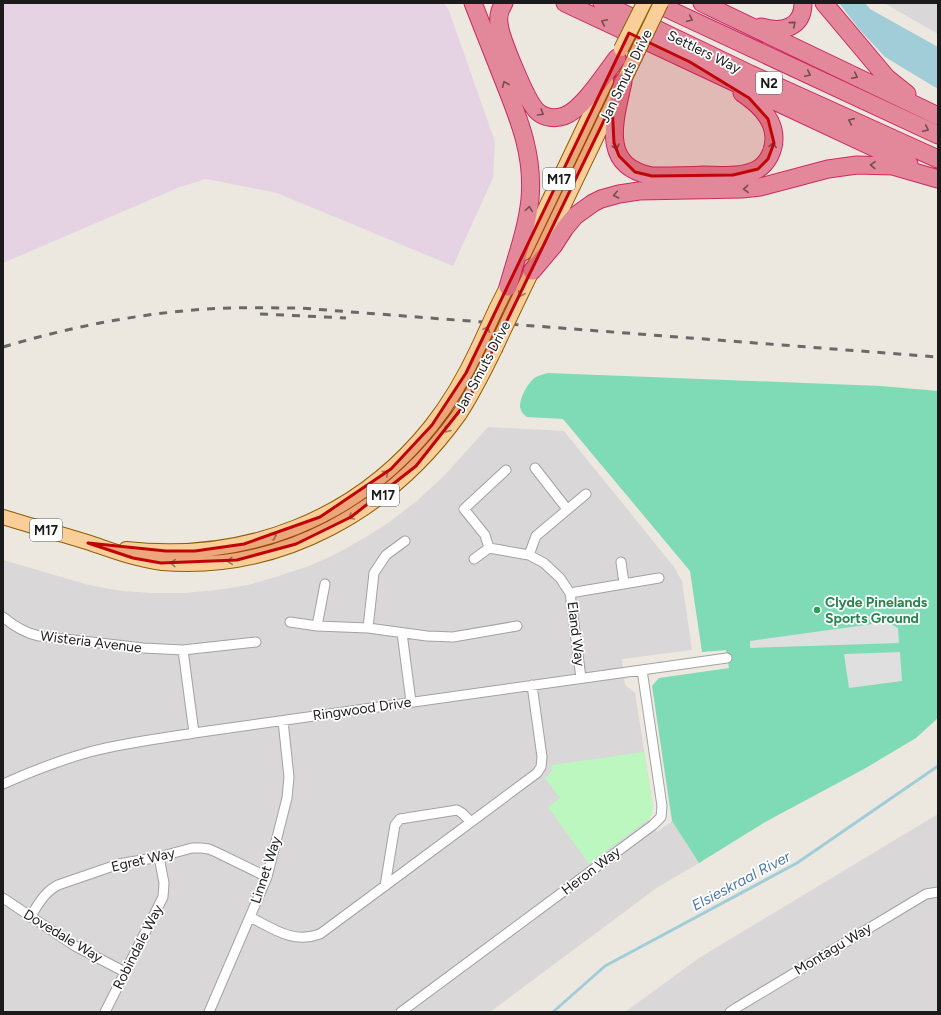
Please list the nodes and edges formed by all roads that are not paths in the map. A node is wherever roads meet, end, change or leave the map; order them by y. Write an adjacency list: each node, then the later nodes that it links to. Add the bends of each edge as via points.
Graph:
1 (473, 3): 20 (highway, one-way to 1, via 529,212 529,161 520,121)
2 (504, 3): 12 (highway, one-way to 12, via 499,15 500,32 526,95 533,107 543,115 562,117 575,110)
3 (565, 3): 13 (highway, one-way to 3)
4 (602, 3): 17 (highway, Settlers Way / N2, one-way to 4, via 750,74)
5 (644, 3): 12 (main road, Jan Smuts Drive / M17, bridge)
6 (655, 3): 16 (highway, Settlers Way / N2, one-way to 16)
7 (661, 3): 14 (main road, Jan Smuts Drive / M17, bridge)
8 (702, 3): 11 (highway)
9 (803, 3): 11 (highway, one-way to 9, via 771,29 787,29 800,17)
10 (824, 3): 15 (highway, via 887,78)
11 (744, 23): 15 (highway, one-way to 15)
12 (619, 54): 20 (main road, Jan Smuts Drive / M17)
13 (690, 62): 14 (highway, one-way to 13, via 614,126 614,143 619,156 628,167 643,175 652,176 734,175 758,169 768,159 774,143 768,119 749,98); 18 (highway)
14 (623, 82): 19 (main road, Jan Smuts Drive / M17)
15 (936, 115)
16 (938, 135)
17 (938, 159)
18 (938, 178): 19 (highway, one-way to 19, via 893,166 857,165 828,169 760,187 639,191 619,194 601,199 575,216)
19 (532, 271): 27 (main road, Jan Smuts Drive / M17, one-way to 27, bridge, via 495,349 459,414 416,466 377,500 351,517 296,544 267,554 237,560 188,564 161,562 133,558)
20 (508, 287): 27 (main road, Jan Smuts Drive / M17, one-way to 20, bridge, via 166,551 216,549 267,538 292,529 346,502 391,469 416,444 448,404)
21 (535, 468): 24 (street)
22 (506, 470): 28 (street, via 464,508 485,535)
23 (586, 494): 24 (street)
24 (567, 510): 29 (street, via 536,536)
25 (3, 517): 27 (main road, Jan Smuts Drive / M17)
26 (406, 541): 40 (street, via 386,555 374,573)
27 (88, 543)
28 (489, 548): 29 (street, Eland Way); 30 (street)
29 (529, 555): 35 (street, Eland Way, via 544,563 560,578)
30 (474, 559)
31 (622, 562): 33 (street)
32 (659, 578): 33 (street)
33 (624, 583): 35 (street)
34 (325, 584): 38 (street)
35 (570, 593): 46 (street, Eland Way)
36 (3, 618): 43 (street, Wisteria Avenue, via 18,629 40,636)
37 (290, 622): 38 (street)
38 (317, 626): 40 (street)
39 (517, 626): 41 (street, via 452,637)
40 (368, 628): 41 (street)
41 (402, 633): 48 (street)
42 (256, 642): 43 (street, Wisteria Avenue)
43 (183, 650): 50 (street)
44 (727, 658): 45 (street, Ringwood Drive)
45 (642, 670): 46 (street, Ringwood Drive); 63 (street, Heron Way, via 662,806 661,817)
46 (581, 678): 47 (street, Ringwood Drive)
47 (532, 686): 48 (street, Ringwood Drive); 52 (street, via 542,757 541,767 528,780)
48 (411, 702): 49 (street, Ringwood Drive)
49 (283, 721): 50 (street, Ringwood Drive); 54 (street, Linnet Way, via 289,777 287,798)
50 (194, 733): 51 (street, Ringwood Drive, via 87,753)
51 (3, 784)
52 (470, 821): 55 (street); 55 (street, via 457,810 400,819 396,825)
53 (159, 857): 54 (street, Egret Way, via 192,848 209,849); 58 (street, Egret Way, via 119,864 58,885 50,889); 60 (street, Robindale Way, via 164,883 163,898)
54 (267, 877): 59 (street, Linnet Way)
55 (385, 886): 59 (street, via 320,934 310,938 289,935)
56 (938, 892): 64 (street, Montagu Way, via 926,894)
57 (3, 898): 58 (street, Dovedale Way)
58 (30, 917): 60 (street, Dovedale Way, via 76,946)
59 (250, 917): 62 (street, Linnet Way)
60 (125, 972): 61 (street, Robindale Way)
61 (105, 1012)
62 (209, 1012)
63 (401, 1012)
64 (730, 1012)

